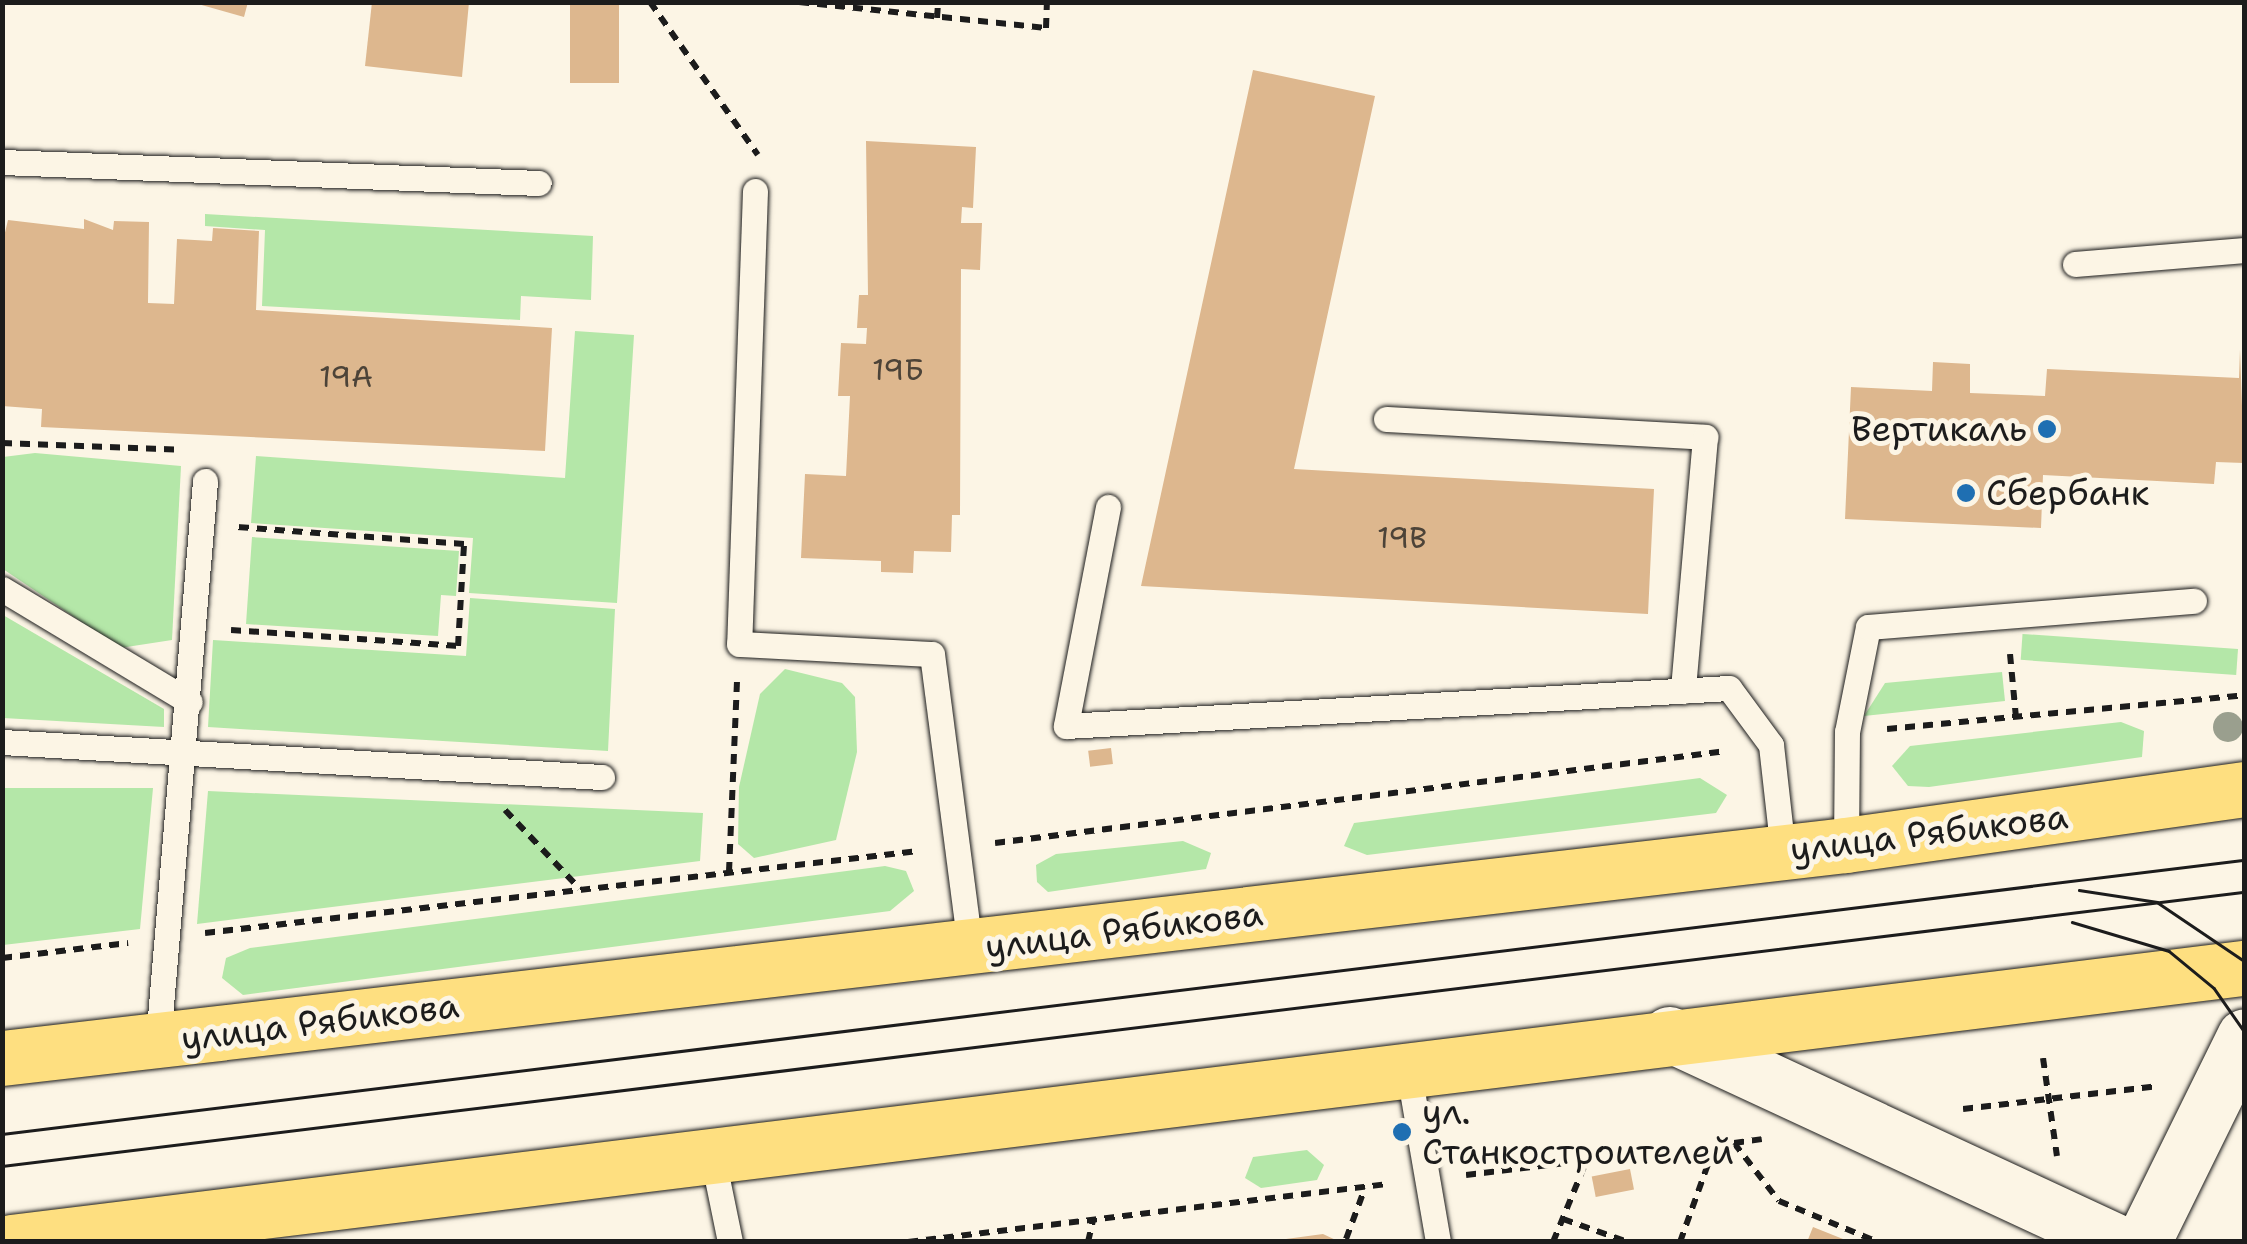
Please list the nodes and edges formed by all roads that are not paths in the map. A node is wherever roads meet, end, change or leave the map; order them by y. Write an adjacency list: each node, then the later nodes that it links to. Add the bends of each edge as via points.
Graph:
1 (2, 162): 2 (lane)
2 (539, 183)
3 (755, 191): 19 (lane, via 739,644 932,654)
4 (2244, 250): 5 (lane)
5 (2075, 264)
6 (1386, 419): 11 (lane, via 1705,437)
7 (205, 481): 12 (lane)
8 (1108, 507): 11 (lane, via 1066,726)
9 (2, 589): 12 (lane)
10 (2194, 601): 17 (lane, via 1868,627 1848,732)
11 (1683, 691): 18 (lane, via 1730,688 1771,745)
12 (190, 702): 14 (lane)
13 (2, 742): 14 (lane)
14 (185, 753): 15 (lane); 22 (lane)
15 (602, 777)
16 (2244, 789): 17 (main road, улица Рябикова)
17 (1846, 845): 18 (main road, улица Рябикова)
18 (1783, 852): 19 (main road, улица Рябикова)
19 (970, 948): 22 (main road, улица Рябикова)
20 (2244, 968): 21 (main road)
21 (1669, 1034): 25 (main road); 31 (street)
22 (158, 1041): 23 (main road, улица Рябикова)
23 (2, 1058)
24 (2231, 1059): 32 (street)
25 (1408, 1068): 26 (main road); 30 (lane)
26 (712, 1154): 27 (main road); 29 (lane)
27 (148, 1233): 28 (main road)
28 (11, 1242)
29 (730, 1242)
30 (1438, 1242)
31 (2118, 1242)
32 (2142, 1242)

